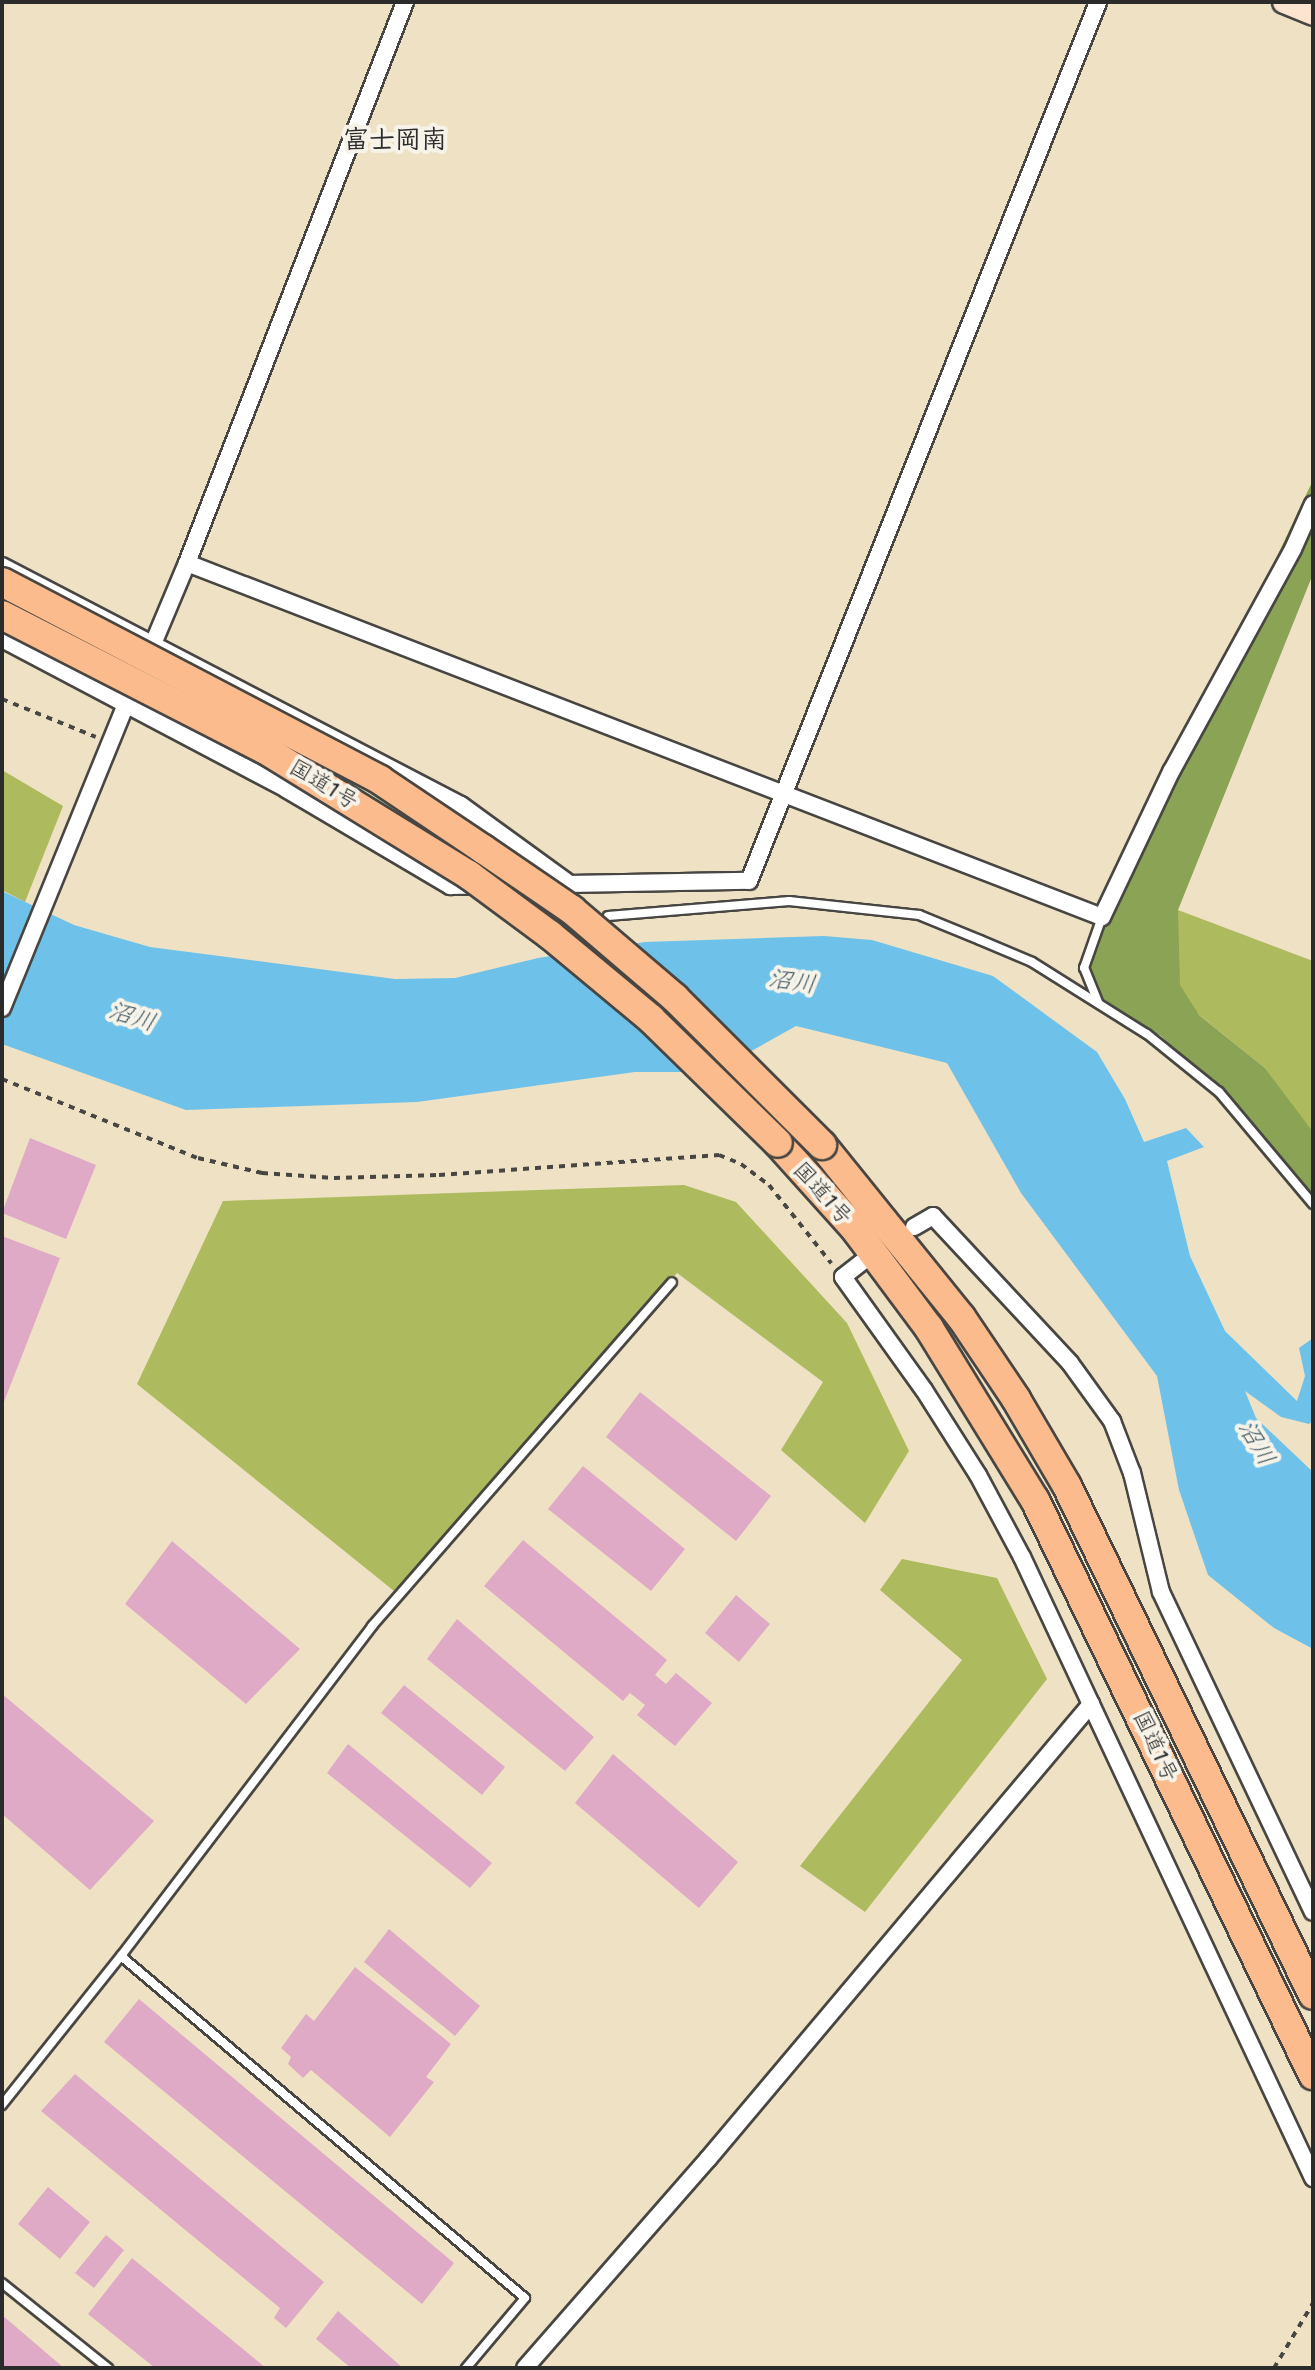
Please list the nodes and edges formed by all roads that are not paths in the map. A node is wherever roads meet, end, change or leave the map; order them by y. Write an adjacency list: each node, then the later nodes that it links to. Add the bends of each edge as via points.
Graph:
1 (405, 2): 6 (street)
2 (1098, 2): 13 (street)
3 (1284, 2): 4 (street)
4 (1313, 14)
5 (1313, 504): 16 (street, via 1171,772)
6 (187, 563): 11 (street); 13 (street)
7 (2, 566): 11 (street)
8 (2, 582): 26 (highway, 国道1号, bridge, via 380,780 572,910 675,998 822,1145 961,1317 1067,1486)
9 (2, 615): 27 (highway, 国道1号, bridge, via 264,749 469,875 651,1019 778,1143 856,1230 929,1328 1035,1500)
10 (2, 639): 12 (street)
11 (153, 645): 12 (street); 14 (street, via 461,805)
12 (126, 705): 14 (street, via 286,789 450,886); 18 (street)
13 (782, 794): 14 (street, via 749,881); 16 (street)
14 (567, 882)
15 (608, 916): 17 (lane, via 789,901 919,915 1032,962)
16 (1102, 917): 17 (lane, via 1084,968)
17 (1099, 1003): 19 (lane, via 1219,1092)
18 (2, 1008)
19 (1313, 1204)
20 (914, 1227): 24 (street, via 933,1216 1070,1363 1112,1421 1132,1473 1161,1592)
21 (862, 1262): 23 (street, via 843,1277 978,1475)
22 (672, 1282): 25 (lane, via 372,1626)
23 (1091, 1704): 29 (street); 33 (street)
24 (1313, 1912)
25 (121, 1956): 28 (lane); 32 (lane, via 525,2298)
26 (1313, 1995)
27 (1313, 2075)
28 (2, 2105)
29 (1313, 2178)
30 (2, 2283): 31 (lane)
31 (108, 2368)
32 (466, 2368)
33 (525, 2368)

